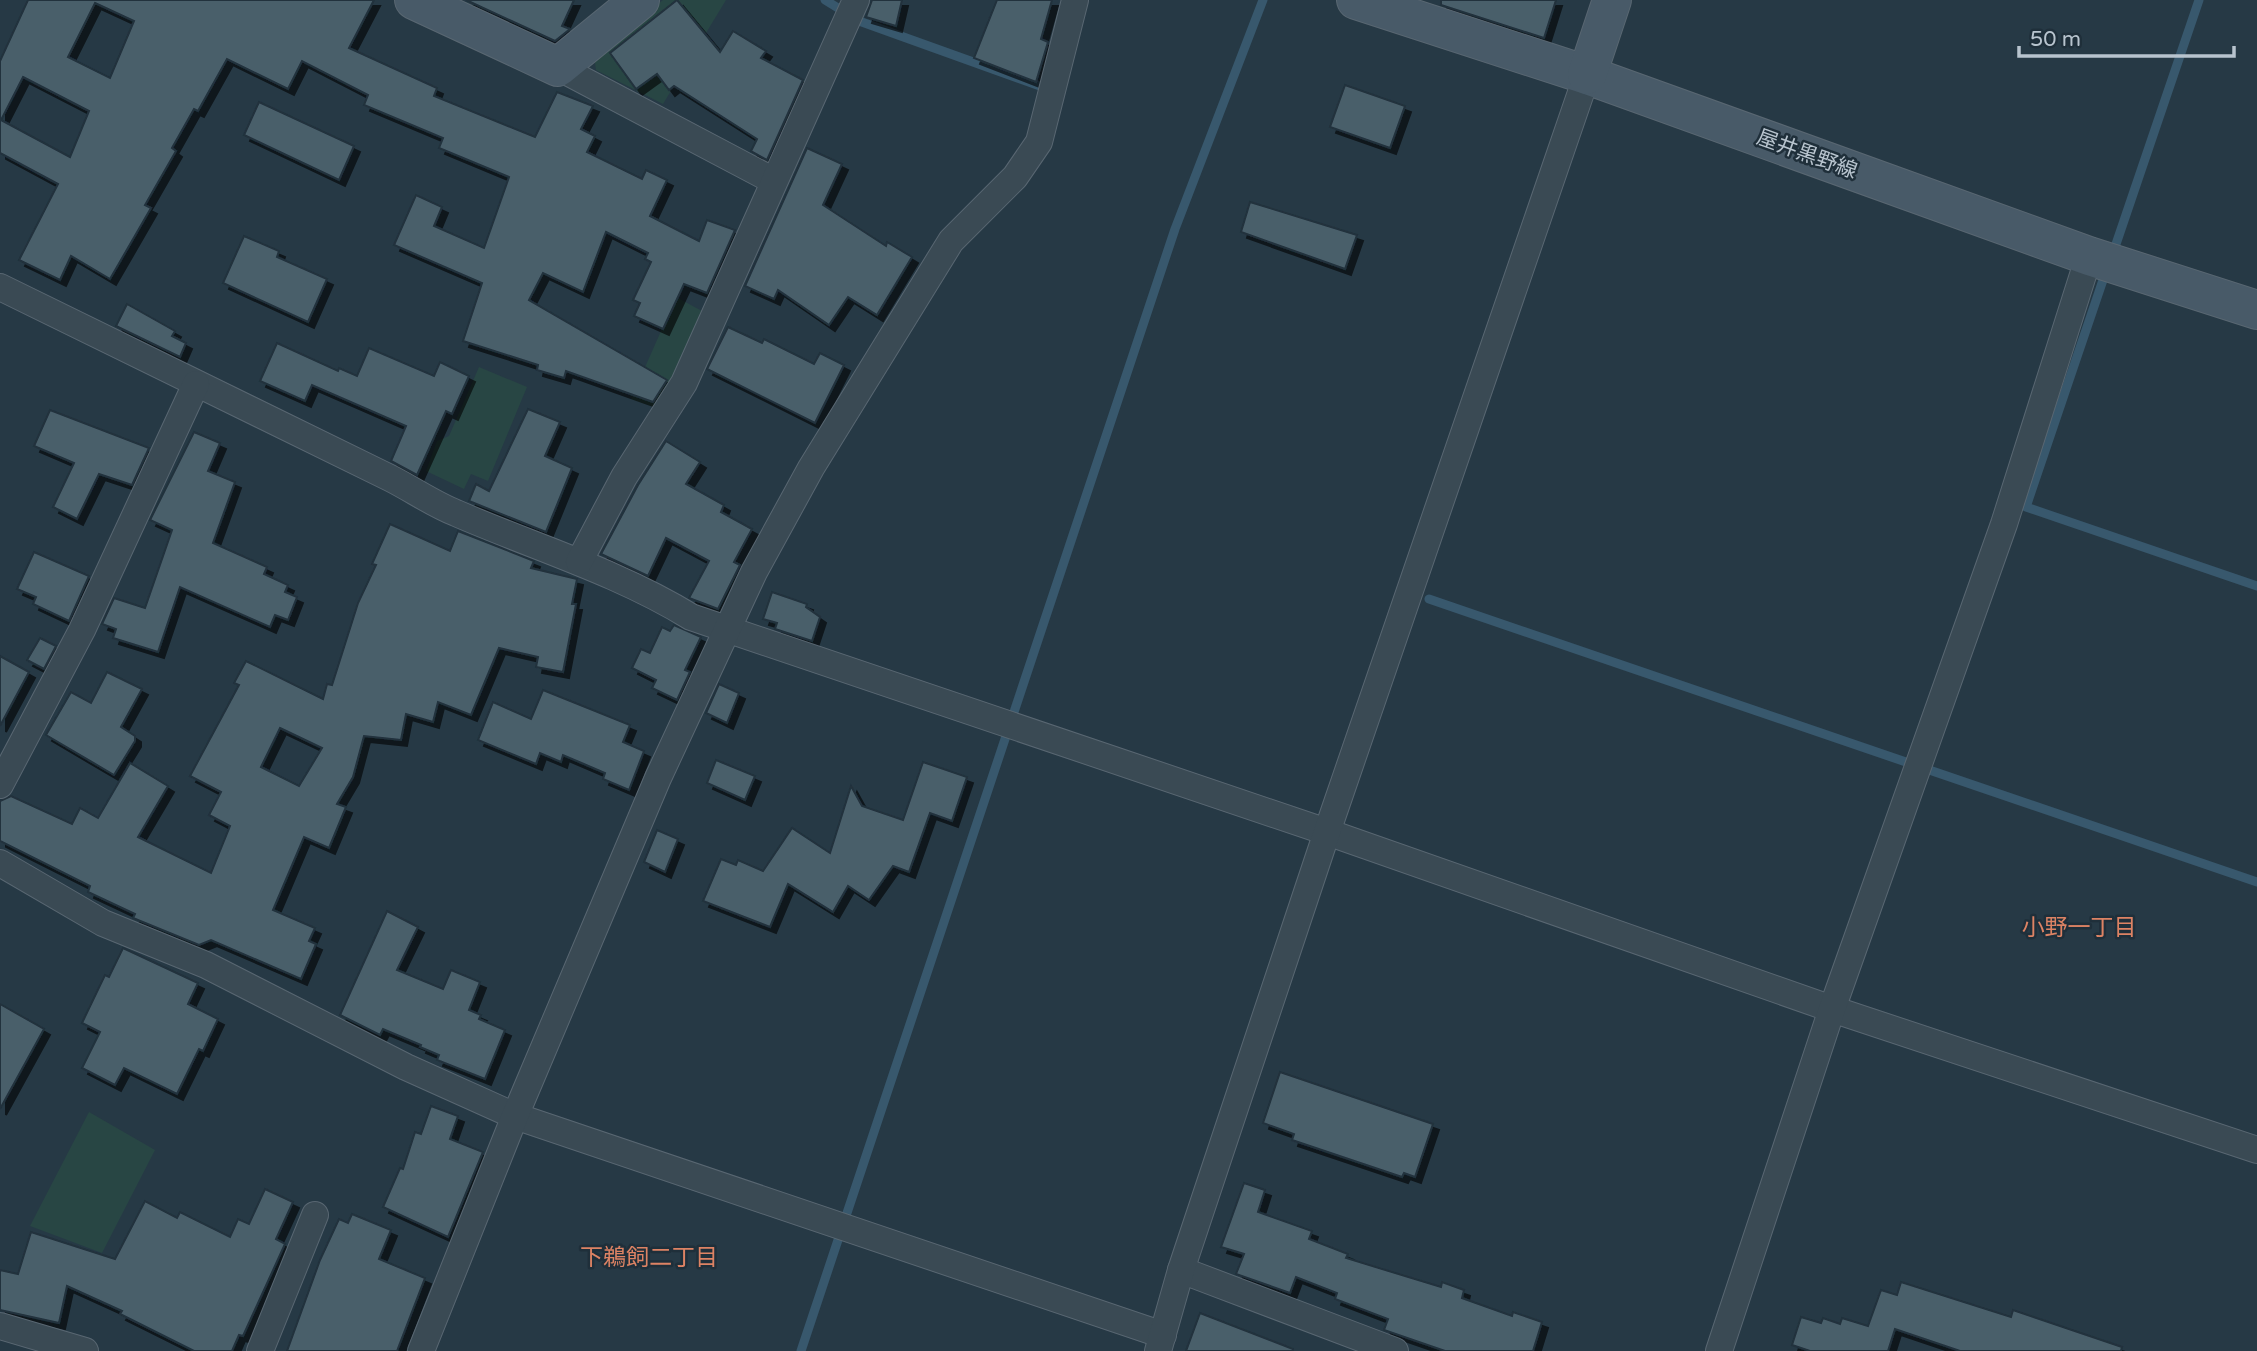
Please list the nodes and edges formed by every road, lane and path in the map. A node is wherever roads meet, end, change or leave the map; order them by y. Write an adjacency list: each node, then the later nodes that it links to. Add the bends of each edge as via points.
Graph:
1 (414, 0): 7 (main road)
2 (640, 0): 7 (main road)
3 (856, 0): 9 (street)
4 (1075, 0): 15 (street, via 1039,142 1015,177 951,241 811,468)
5 (1356, 0): 8 (main road, 屋井黒野線)
6 (1612, 0): 8 (main road)
7 (558, 66): 9 (street)
8 (1587, 75): 10 (main road, 屋井黒野線); 17 (street)
9 (774, 181): 14 (street, via 684,383 624,477)
10 (2089, 256): 12 (main road, 屋井黒野線); 19 (street, via 2004,524)
11 (0, 287): 13 (street)
12 (2257, 310)
13 (196, 384): 14 (street, via 453,512); 16 (street, via 82,630)
14 (579, 562): 15 (street, via 691,617)
15 (728, 628): 17 (street, via 996,723); 20 (street, via 658,778)
16 (0, 785)
17 (1328, 832): 19 (street); 23 (street)
18 (0, 863): 20 (street, via 103,923 206,965 405,1067)
19 (1832, 1009): 21 (street); 30 (street)
20 (516, 1116): 25 (street, via 843,1227); 28 (street)
21 (2257, 1150)
22 (314, 1215): 27 (street)
23 (1181, 1270): 25 (street); 29 (street)
24 (0, 1326): 26 (street)
25 (1160, 1343)
26 (85, 1351)
27 (260, 1351)
28 (421, 1351)
29 (1395, 1351)
30 (1719, 1351)

